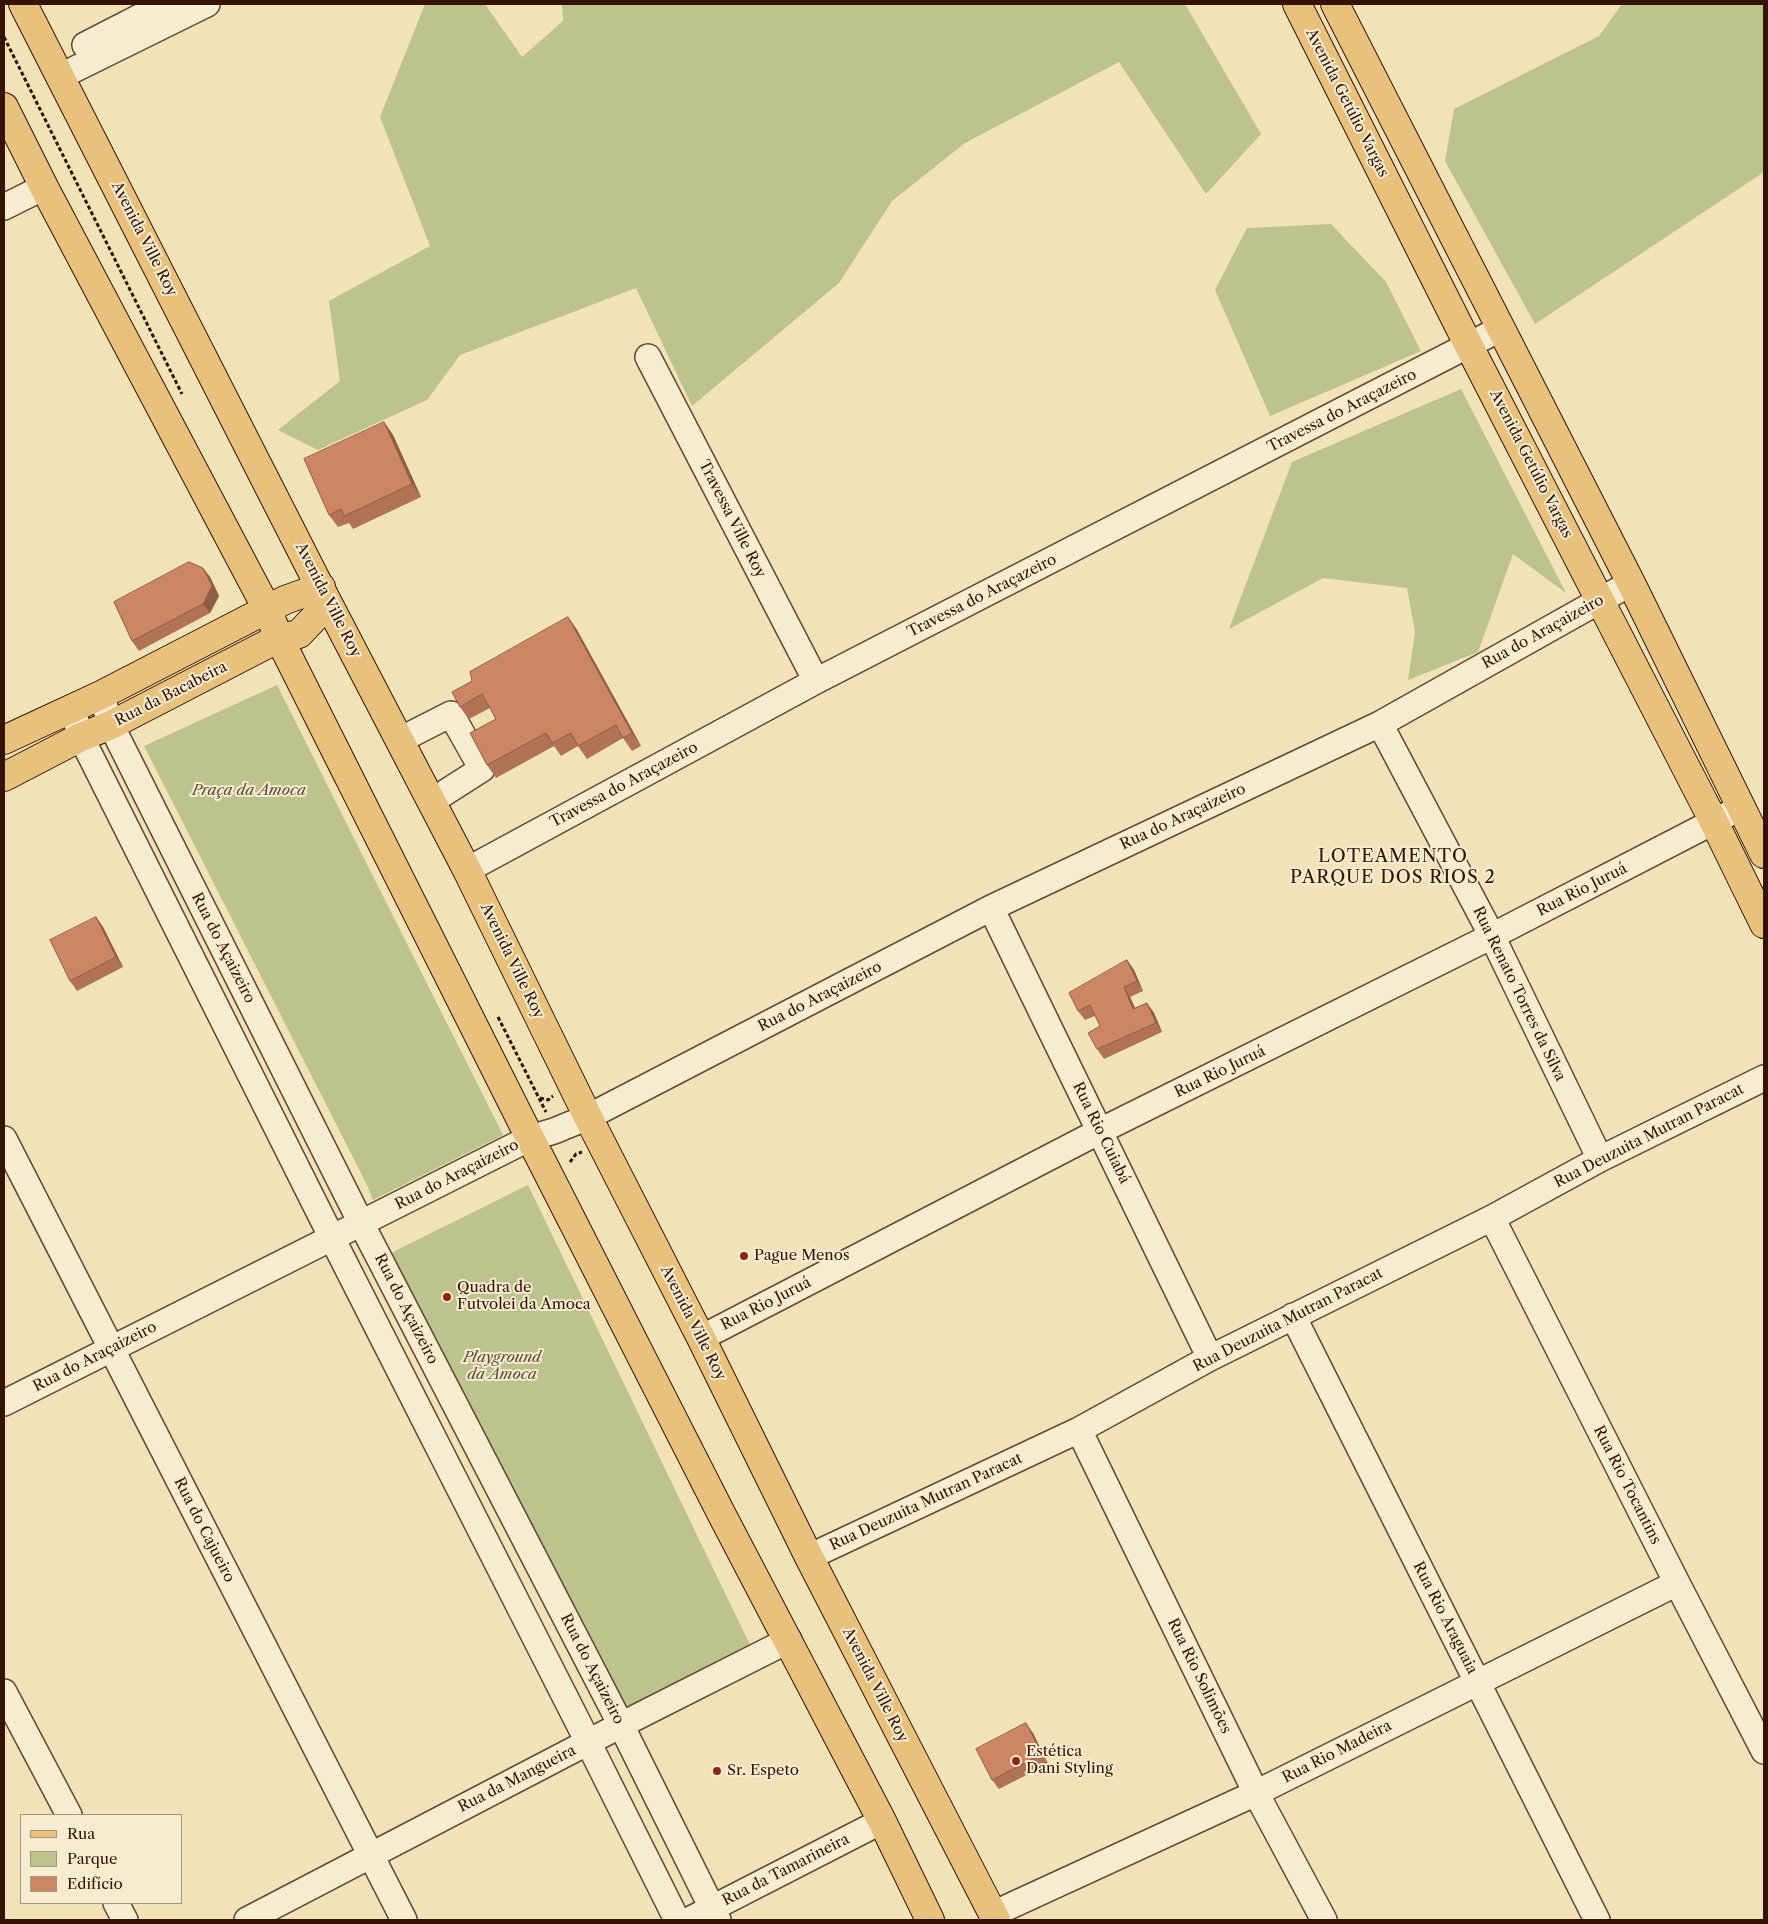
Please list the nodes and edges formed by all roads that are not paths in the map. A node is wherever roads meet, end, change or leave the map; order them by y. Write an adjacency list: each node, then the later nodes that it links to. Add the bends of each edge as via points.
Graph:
1 (23, 4): 6 (main road, Avenida Ville Roy)
2 (165, 4): 6 (street)
3 (1297, 4): 11 (main road, Avenida Getúlio Vargas)
4 (1335, 4): 10 (main road)
5 (200, 5): 6 (street)
6 (56, 70): 14 (main road, Avenida Ville Roy)
7 (4, 107): 8 (main road)
8 (44, 187): 9 (street); 16 (main road)
9 (4, 207)
10 (1500, 329): 11 (street, Travessa do Araçazeiro); 13 (main road)
11 (1470, 346): 15 (main road, Avenida Getúlio Vargas); 18 (street, Travessa do Araçazeiro)
12 (648, 357): 18 (street, Travessa Ville Roy)
13 (1631, 582): 15 (street, Rua do Araçaizeiro); 28 (main road)
14 (324, 594): 16 (main road, Rua da Bacabeira, via 304,592); 17 (main road, Rua da Bacabeira, via 318,614 299,634); 25 (main road, Avenida Ville Roy)
15 (1601, 599): 21 (street, Rua do Araçaizeiro); 29 (main road, Avenida Getúlio Vargas)
16 (267, 609): 17 (main road); 19 (main road, Rua da Bacabeira)
17 (279, 638): 22 (main road, Rua da Bacabeira); 38 (main road)
18 (816, 681): 31 (street, Travessa do Araçazeiro)
19 (101, 695): 20 (main road, Rua da Bacabeira); 22 (street, Rua do Açaizeiro)
20 (72, 708): 23 (main road, Rua da Bacabeira); 24 (street)
21 (1380, 724): 32 (street, Rua do Araçaizeiro); 34 (street, Rua Renato Torres da Silva)
22 (111, 725): 24 (main road, Rua da Bacabeira); 42 (street, Rua do Açaizeiro)
23 (5, 737)
24 (81, 737): 26 (main road, Rua da Bacabeira); 43 (street)
25 (400, 740): 27 (main road, Avenida Ville Roy); 27 (street, via 451,714 482,769)
26 (4, 777)
27 (432, 801): 31 (main road, Avenida Ville Roy)
28 (1740, 808): 29 (street, Rua Rio Juruá); 30 (main road)
29 (1714, 822): 33 (main road, Avenida Getúlio Vargas); 34 (street, Rua Rio Juruá)
30 (1764, 854)
31 (467, 870): 36 (main road, Avenida Ville Roy)
32 (991, 908): 36 (street, Rua do Araçaizeiro); 37 (street, Rua Rio Cuiabá)
33 (1764, 924)
34 (1492, 936): 37 (street, Rua Rio Juruá); 40 (street, Rua Renato Torres da Silva)
35 (1764, 1078): 40 (street, Rua Deuzuita Mutran Paracat)
36 (588, 1117): 38 (street, Rua do Araçaizeiro, via 554,1132); 45 (main road, Avenida Ville Roy)
37 (1100, 1131): 45 (street, Rua Rio Juruá); 47 (street, Rua Rio Cuiabá)
38 (530, 1138): 42 (street, Rua do Araçaizeiro); 52 (main road)
39 (4, 1139): 46 (street, Rua do Cajueiro)
40 (1600, 1159): 41 (street, Rua Deuzuita Mutran Paracat)
41 (1492, 1218): 44 (street, Rua Deuzuita Mutran Paracat); 51 (street, Rua Rio Tocantins)
42 (361, 1223): 43 (street, Rua do Araçaizeiro); 55 (street, Rua do Açaizeiro)
43 (332, 1238): 46 (street, Rua do Araçaizeiro); 56 (street)
44 (1293, 1316): 47 (street, Rua Deuzuita Mutran Paracat); 53 (street, Rua Rio Araguaia)
45 (701, 1338): 50 (main road, Avenida Ville Roy)
46 (111, 1349): 48 (street, Rua do Araçaizeiro); 61 (street, Rua do Cajueiro)
47 (1210, 1358): 49 (street, Rua Deuzuita Mutran Paracat)
48 (4, 1403)
49 (1079, 1430): 50 (street, Rua Deuzuita Mutran Paracat); 58 (street, Rua Rio Solimões)
50 (809, 1557): 64 (main road, Avenida Ville Roy)
51 (1677, 1583): 53 (street, Rua Rio Madeira); 57 (street, Rua Rio Tocantins)
52 (789, 1640): 55 (street, Rua da Mangueira); 60 (main road)
53 (1477, 1682): 58 (street, Rua Rio Madeira); 72 (street, Rua Rio Araguaia)
54 (4, 1692): 59 (street)
55 (621, 1725): 56 (street, Rua da Mangueira); 63 (street, Rua do Açaizeiro)
56 (588, 1742): 61 (street, Rua da Mangueira); 68 (street)
57 (1764, 1751)
58 (1256, 1792): 64 (street, Rua Rio Madeira); 71 (street, Rua Rio Solimões)
59 (68, 1814)
60 (882, 1821): 63 (street, Rua da Tamarineira); 70 (main road)
61 (371, 1855): 66 (street, Rua da Mangueira); 67 (street, Rua do Cajueiro)
62 (117, 1904): 65 (street)
63 (715, 1914): 69 (street, Rua da Tamarineira)
64 (995, 1917)
65 (125, 1920)
66 (247, 1920)
67 (404, 1920)
68 (677, 1920)
69 (689, 1920)
70 (930, 1920)
71 (1324, 1920)
72 (1597, 1920)

